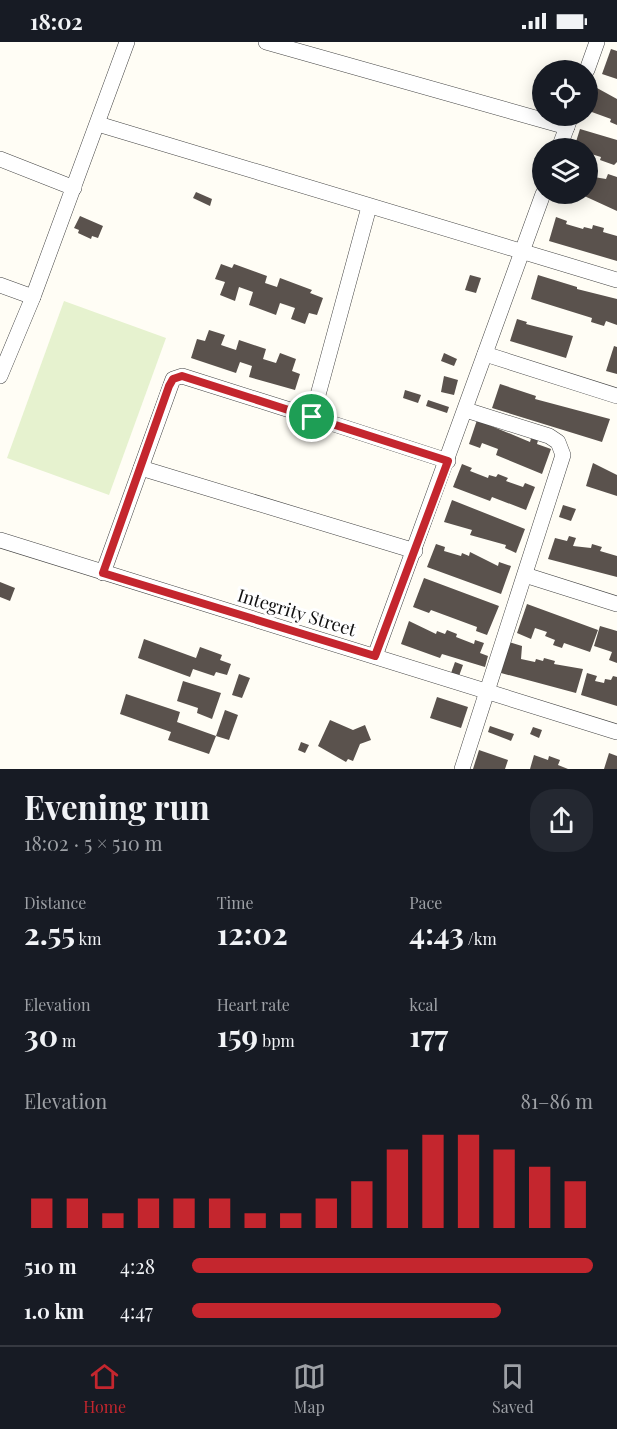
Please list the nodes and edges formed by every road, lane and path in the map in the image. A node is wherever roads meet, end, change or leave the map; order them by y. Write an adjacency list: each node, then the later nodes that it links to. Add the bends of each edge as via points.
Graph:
1 (127, 42): 6 (street)
2 (266, 42): 5 (street)
3 (597, 42): 4 (street)
4 (591, 60)
5 (532, 111)
6 (98, 124): 8 (street); 10 (street)
7 (0, 159): 8 (street)
8 (74, 188): 14 (street)
9 (539, 204): 11 (street)
10 (369, 207): 11 (street); 19 (street)
11 (523, 251): 12 (street); 15 (street)
12 (617, 280)
13 (0, 285): 14 (street)
14 (33, 297): 16 (street)
15 (485, 354): 17 (street); 18 (street)
16 (0, 376)
17 (617, 396)
18 (466, 410): 20 (street); 25 (street, via 549,436 558,442 563,455)
19 (312, 417): 20 (street); 21 (street, via 182,376 173,379)
20 (448, 461): 23 (street)
21 (141, 468): 23 (street); 24 (street)
22 (0, 540): 24 (street, Integrity Street)
23 (415, 551): 27 (street)
24 (103, 573): 27 (street, Integrity Street)
25 (525, 575): 26 (street); 28 (street)
26 (617, 604)
27 (375, 656): 28 (street, Integrity Street)
28 (488, 691): 29 (street, Integrity Street); 30 (street)
29 (617, 732)
30 (462, 769)

